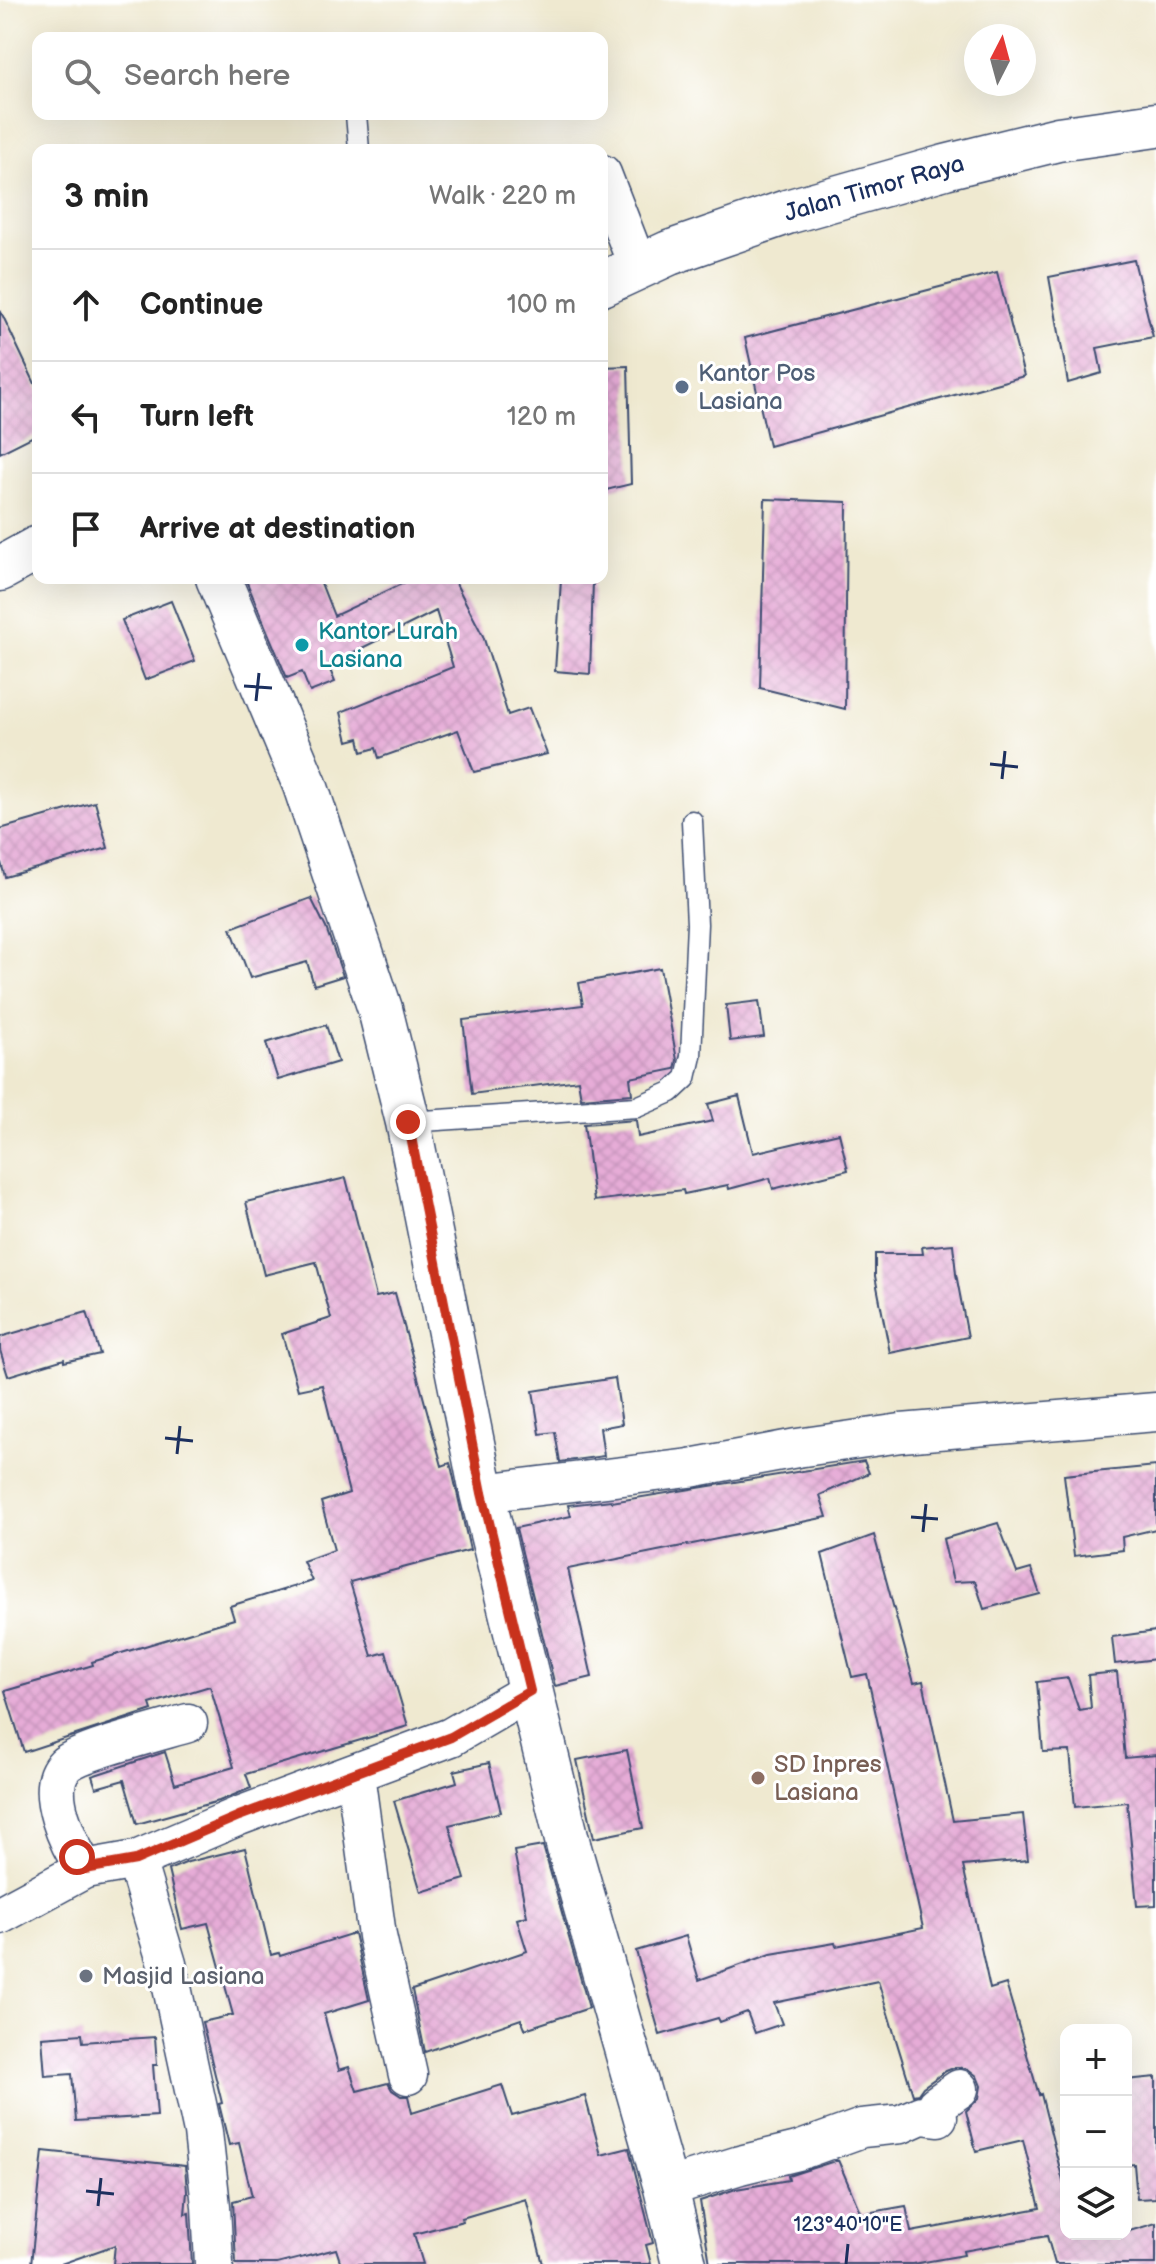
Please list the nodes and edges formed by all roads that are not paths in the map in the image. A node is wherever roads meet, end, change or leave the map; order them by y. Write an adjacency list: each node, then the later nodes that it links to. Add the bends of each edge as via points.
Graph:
1 (356, 120): 3 (lane)
2 (1156, 125): 5 (main road, Jalan Timor Raya, via 1058,139 945,167 787,212)
3 (358, 144)
4 (608, 218): 5 (street)
5 (620, 275)
6 (32, 551): 7 (main road)
7 (0, 569)
8 (221, 584): 10 (main road, via 305,785 380,1009)
9 (692, 821): 10 (lane, via 697,924 686,1078 671,1092 637,1107)
10 (408, 1122): 12 (main road)
11 (1156, 1412): 12 (street, via 901,1433 690,1468)
12 (482, 1493): 13 (main road)
13 (530, 1691): 15 (street, via 451,1737); 21 (main road)
14 (188, 1723): 17 (street, via 66,1763 59,1774 58,1813)
15 (355, 1774): 16 (street); 19 (street, via 377,1936)
16 (136, 1860): 17 (street); 22 (street, via 167,1964 203,2132)
17 (85, 1869): 18 (street)
18 (0, 1915)
19 (408, 2075)
20 (959, 2089): 21 (street, via 936,2105 938,2117 921,2115 901,2124 862,2128)
21 (666, 2188): 23 (main road)
22 (214, 2264)
23 (684, 2264)

